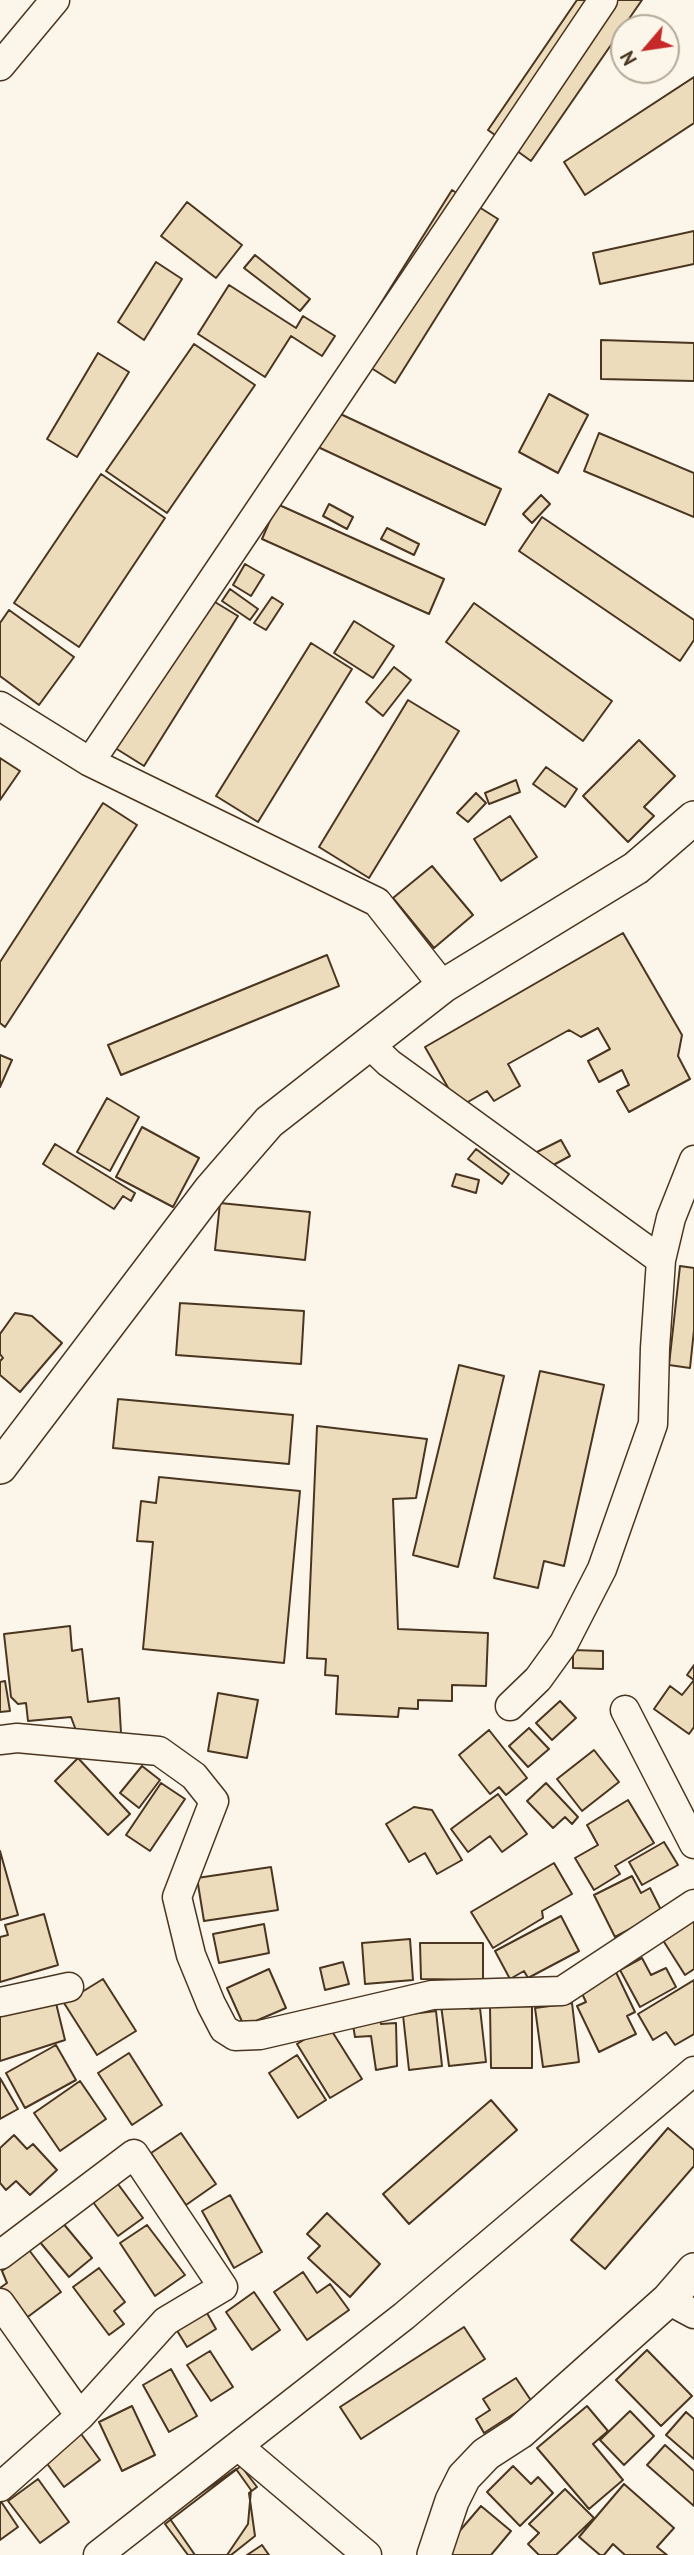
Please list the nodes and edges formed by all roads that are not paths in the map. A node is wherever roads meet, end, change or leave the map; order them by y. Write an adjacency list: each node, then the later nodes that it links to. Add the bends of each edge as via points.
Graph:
1 (55, 0): 3 (street)
2 (603, 0): 5 (street)
3 (0, 66)
4 (0, 706): 5 (street)
5 (90, 762): 7 (street, via 377,902)
6 (694, 818): 7 (street, via 636,868)
7 (443, 986): 8 (street)
8 (369, 1044): 10 (street); 11 (street, via 260,1132 211,1189)
9 (694, 1160): 10 (street, via 671,1218)
10 (661, 1260): 12 (street, via 653,1424 602,1569 564,1643 538,1679)
11 (0, 1467)
12 (509, 1706)
13 (625, 1710): 15 (street)
14 (0, 1740): 16 (street, via 159,1751 194,1776 214,1801 177,1897 191,1955 211,2004 224,2028 235,2036 260,2035 432,1995 562,1991)
15 (694, 1844)
16 (694, 1904)
17 (69, 1987): 18 (street)
18 (0, 2002)
19 (694, 2071): 25 (street, via 404,2316)
20 (0, 2255): 24 (street, via 134,2154 223,2287 166,2321)
21 (694, 2270): 23 (street)
22 (0, 2303): 24 (street)
23 (681, 2307): 29 (street, via 486,2454 464,2477)
24 (80, 2416): 26 (street)
25 (238, 2446): 27 (street); 28 (street)
26 (0, 2487)
27 (98, 2555)
28 (368, 2555)
29 (434, 2555)

